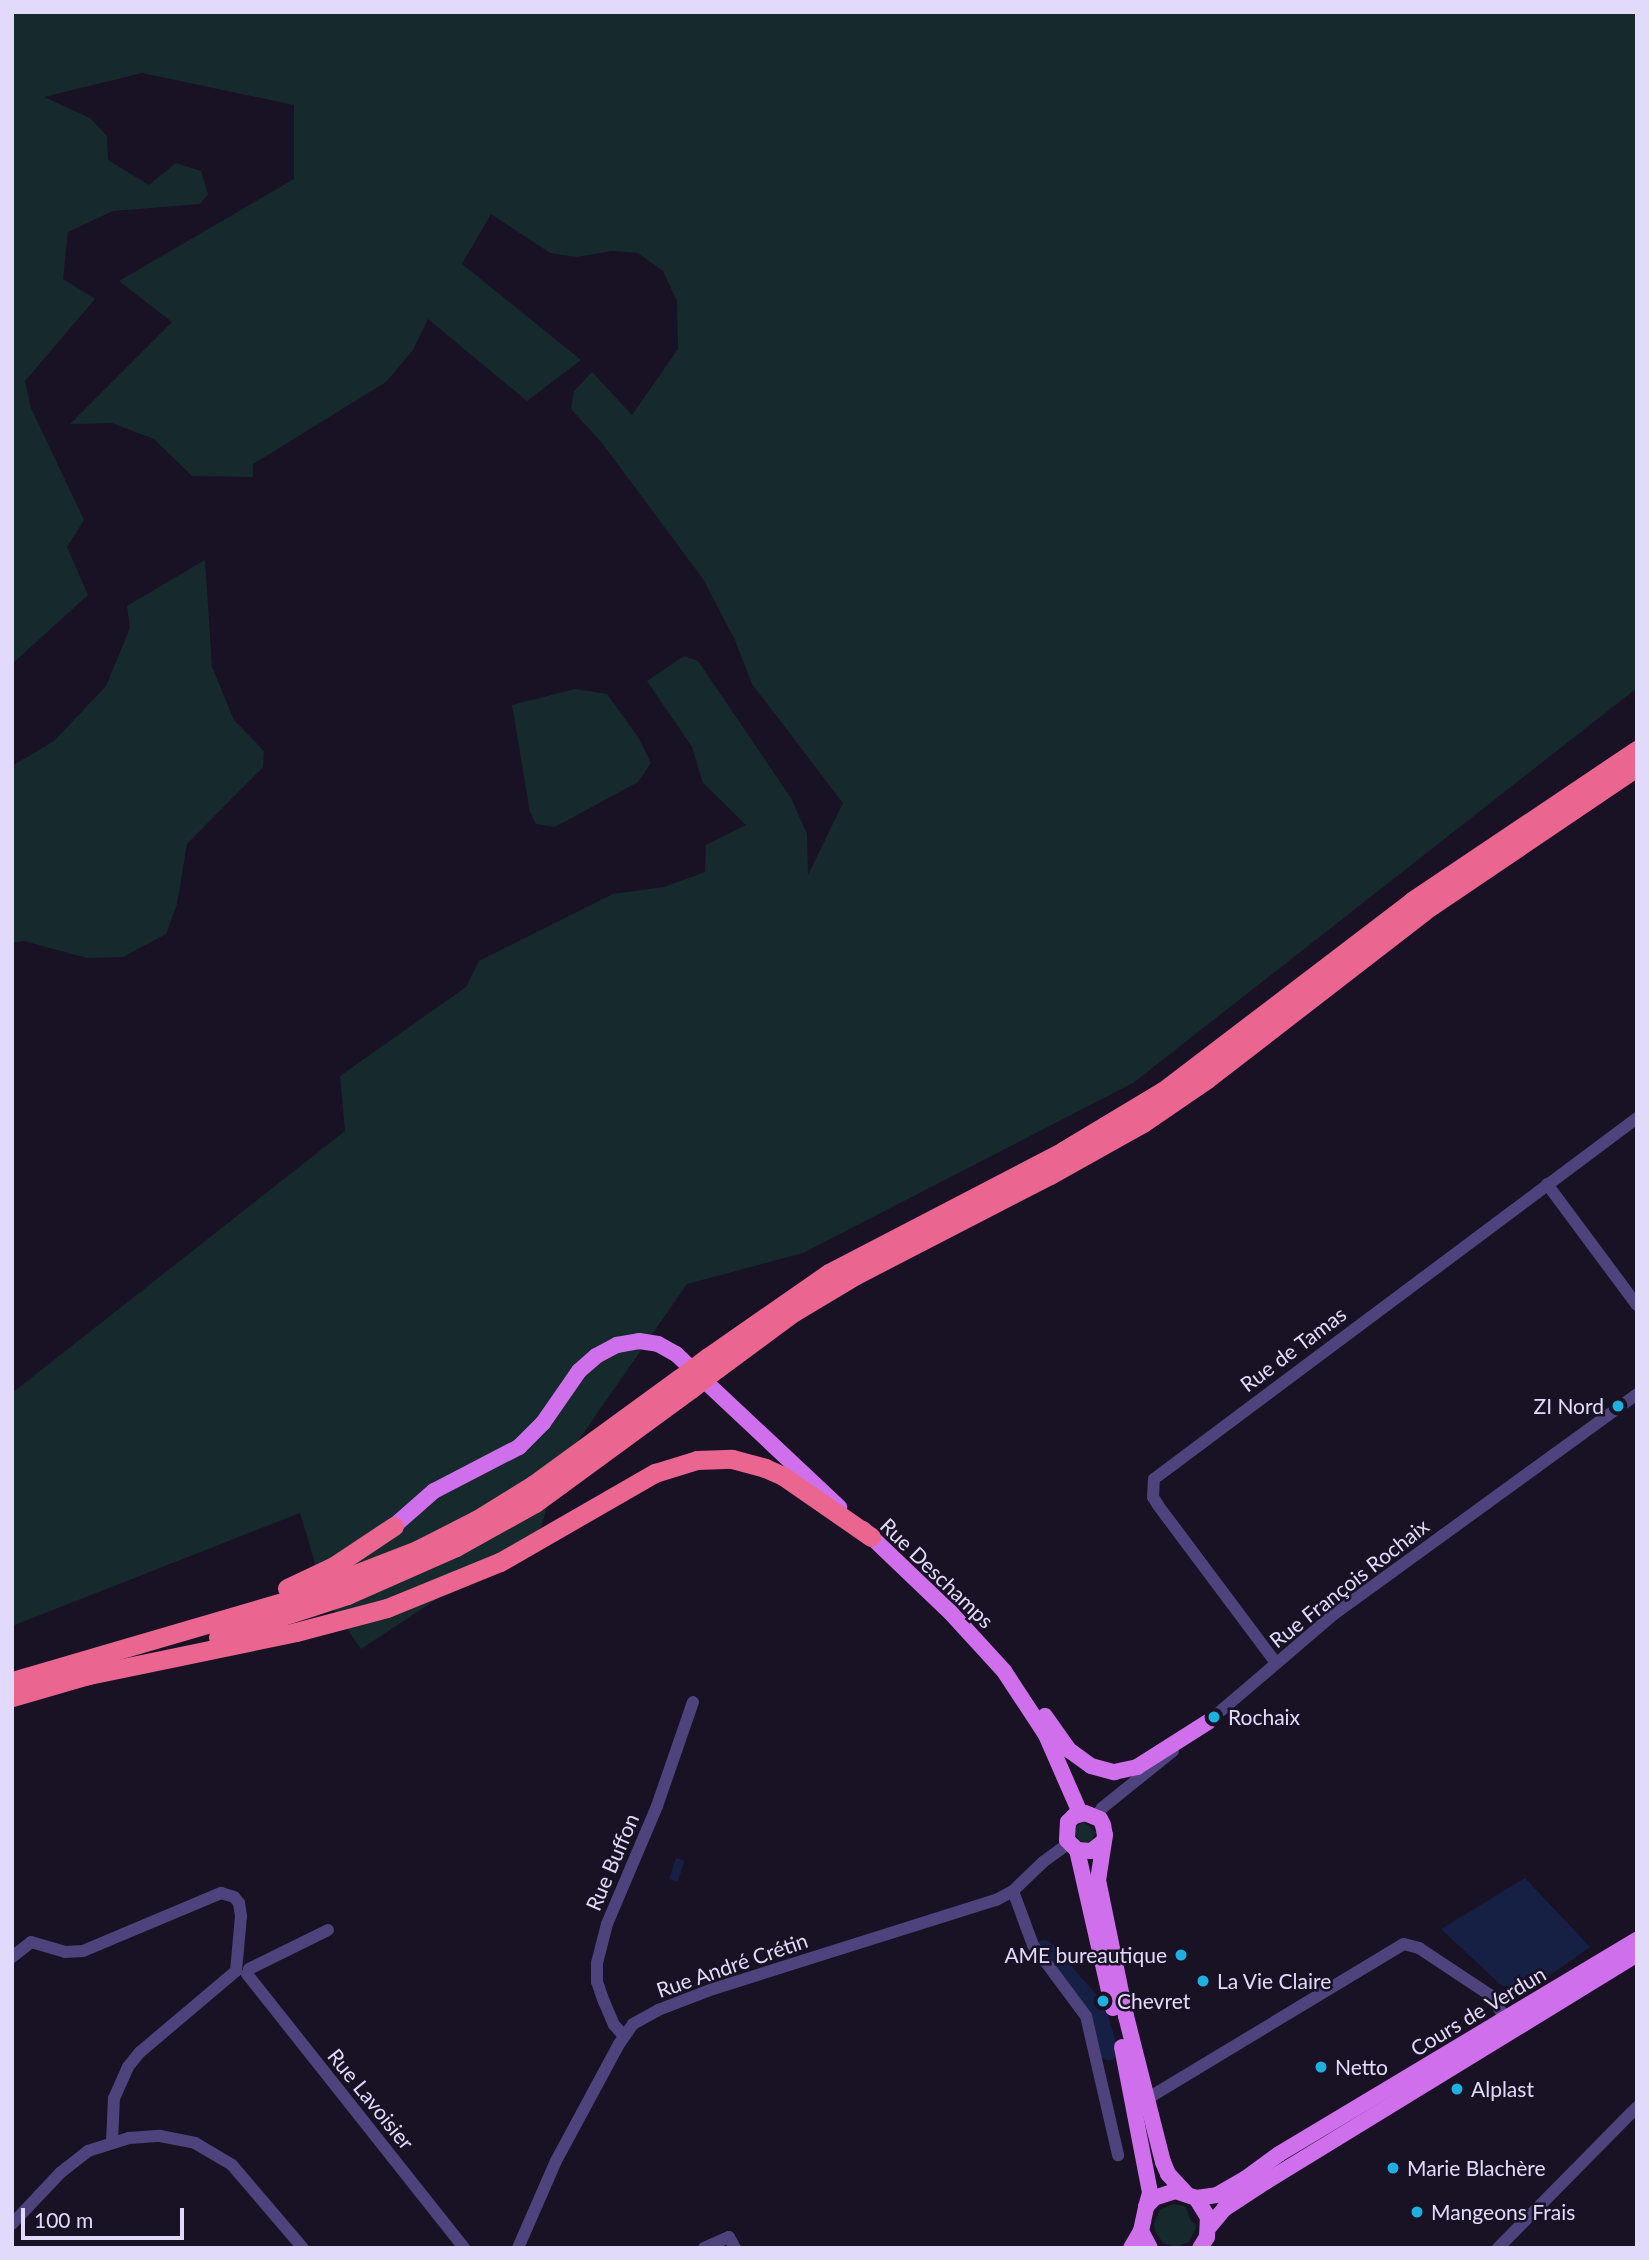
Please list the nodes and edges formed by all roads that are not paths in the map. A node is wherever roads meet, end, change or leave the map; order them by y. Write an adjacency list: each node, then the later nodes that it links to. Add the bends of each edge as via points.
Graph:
1 (1637, 750): 6 (highway, via 1412,901 1163,1091 1063,1151 829,1273)
2 (1637, 767): 6 (highway, via 1424,911 1143,1123 856,1275)
3 (1637, 1118): 4 (street, Rue de Tamas)
4 (1547, 1184): 5 (street); 11 (street, Rue de Tamas, via 1159,1473 1152,1487 1158,1505)
5 (1637, 1305)
6 (713, 1362): 12 (highway, bridge, via 535,1503 426,1562 290,1615)
7 (1637, 1394): 11 (street, Rue François Rochaix, via 1333,1615)
8 (394, 1526): 9 (main road, Rue Deschamps, via 434,1491 519,1447 596,1356 639,1341 676,1354); 12 (highway, via 311,1578)
9 (871, 1537): 10 (main road, Rue Deschamps); 12 (highway, via 765,1468 732,1459 697,1460 655,1473 500,1562 387,1608 296,1632)
10 (950, 1612): 16 (main road, via 1023,1683 1069,1750 1091,1766 1114,1772 1137,1767); 17 (main road, Rue Deschamps, via 1023,1699)
11 (1276, 1663): 16 (street, Rue François Rochaix)
12 (81, 1669): 13 (highway); 14 (highway)
13 (12, 1681)
14 (12, 1697)
15 (693, 1702): 27 (street, Rue Buffon, via 657,1805 607,1924 597,1964 604,2002)
16 (1208, 1721): 17 (street, Rue François Rochaix)
17 (1088, 1815): 18 (main road, via 1103,1825); 19 (main road, via 1074,1816 1066,1828)
18 (1103, 1842): 19 (main road, via 1091,1851); 28 (main road, via 1098,1880 1101,1903)
19 (1073, 1847): 20 (street, Rue André Crétin, via 1043,1862); 33 (main road, via 1134,2102 1150,2193)
20 (1013, 1891): 27 (street, Rue André Crétin, via 669,2006 646,2015); 31 (street, via 1033,1945 1086,2016)
21 (328, 1930): 25 (street)
22 (1637, 1940): 26 (main road, Cours de Verdun)
23 (1637, 1954): 36 (main road, Cours de Verdun, via 1224,2209)
24 (12, 1957): 25 (street, via 31,1942 65,1952 83,1951 221,1893 234,1896 240,1909)
25 (243, 1970): 30 (street, via 140,2052 128,2067 114,2098); 38 (street, Rue Lavoisier)
26 (1506, 2019): 28 (street, via 1490,1995 1419,1948 1404,1944); 32 (main road, Cours de Verdun, via 1217,2195)
27 (624, 2036): 39 (street, Rue André Crétin, via 556,2161)
28 (1145, 2100): 32 (main road, via 1168,2174)
29 (1637, 2107): 44 (street)
30 (112, 2142): 34 (street, via 75,2160); 37 (street, via 160,2136 195,2143 218,2154 254,2187)
31 (1118, 2155)
32 (1191, 2196): 33 (main road, Cours de Verdun, via 1164,2193); 36 (main road, via 1204,2207)
33 (1146, 2207): 35 (main road)
34 (12, 2224)
35 (1141, 2231): 42 (main road); 43 (main road)
36 (1207, 2240)
37 (303, 2248)
38 (464, 2248)
39 (518, 2248)
40 (704, 2248): 41 (street, via 729,2237)
41 (734, 2248)
42 (1130, 2248)
43 (1150, 2248)
44 (1498, 2248)

